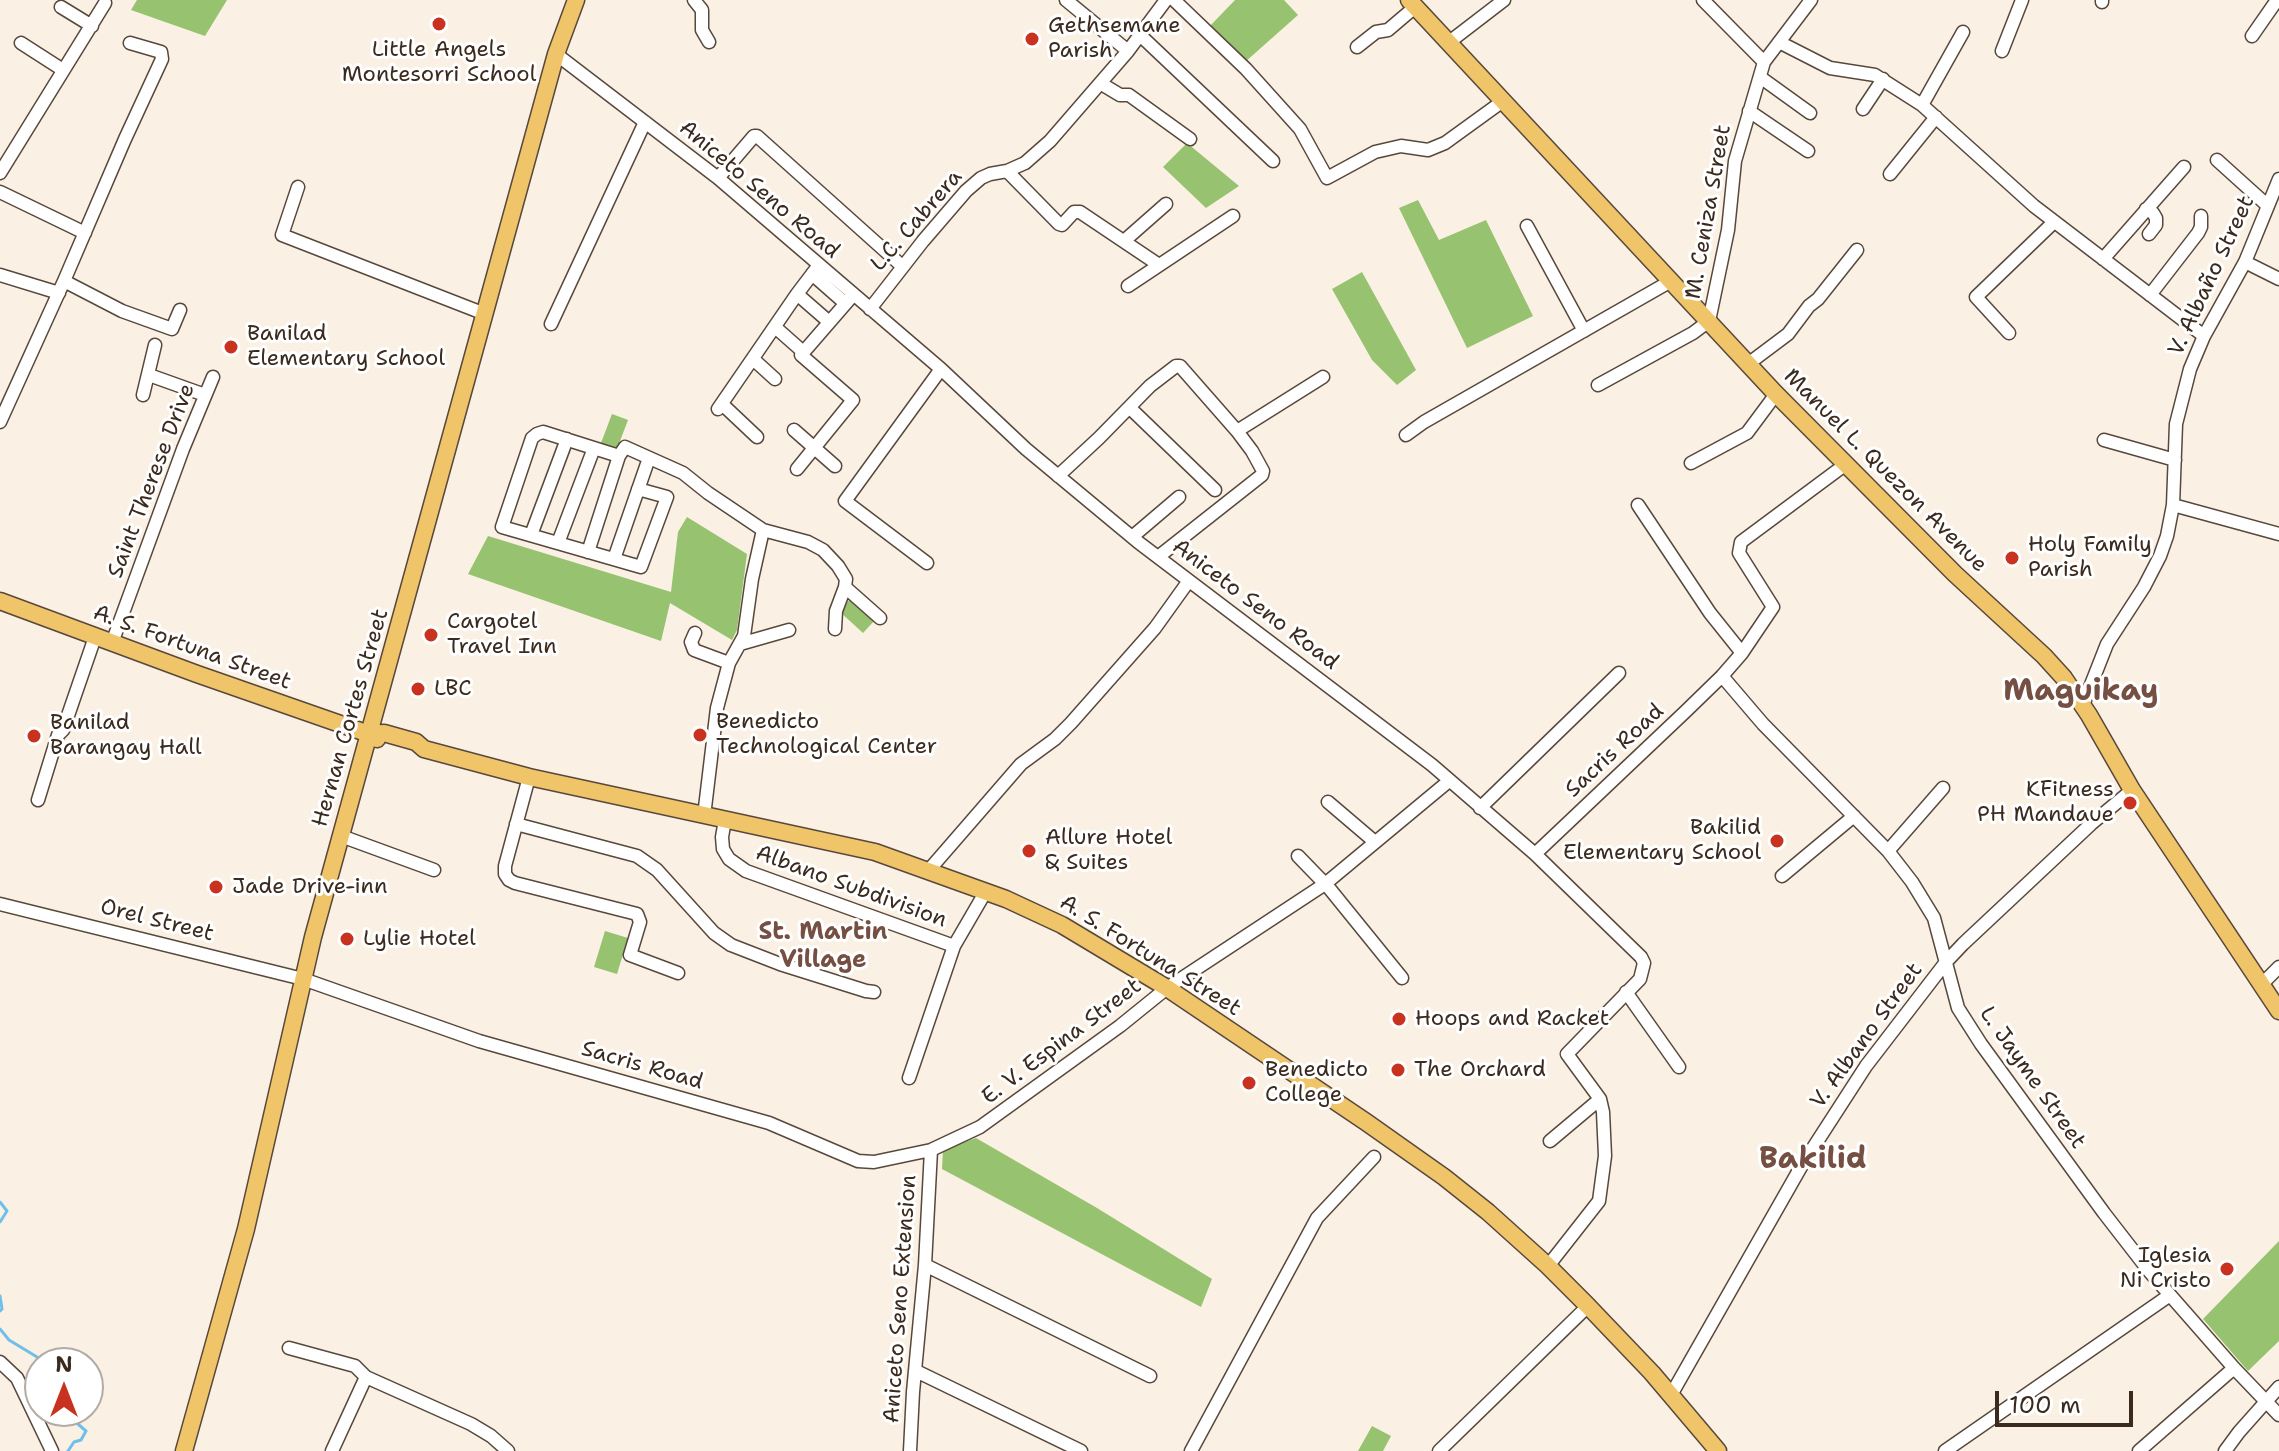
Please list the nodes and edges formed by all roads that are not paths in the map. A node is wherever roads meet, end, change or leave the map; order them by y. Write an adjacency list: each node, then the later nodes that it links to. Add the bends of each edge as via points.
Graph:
1 (576, 0): 26 (main road, Hernan Cortes Street)
2 (694, 0): 18 (street, via 702,10 702,30)
3 (1066, 0): 24 (street)
4 (1166, 0): 16 (street, L.C. Cabrera)
5 (1174, 0): 32 (street, via 1300,129 1327,178 1375,152 1401,146 1428,150 1445,143)
6 (1504, 0): 22 (street)
7 (1703, 0): 27 (street)
8 (1811, 0): 19 (street, M. Ceniza Street)
9 (2022, 0): 25 (street)
10 (2277, 0): 17 (street)
11 (105, 3): 14 (street)
12 (1412, 4): 22 (main road, Manuel L. Quezon Avenue); 23 (street, via 1388,30 1376,32)
13 (61, 7): 14 (street)
14 (92, 26): 28 (street)
15 (1963, 32): 33 (street)
16 (1140, 35): 24 (street, L.C. Cabrera); 42 (street)
17 (2252, 36)
18 (709, 42)
19 (1779, 42): 27 (street, M. Ceniza Street); 30 (street, via 1830,68)
20 (21, 43): 28 (street)
21 (130, 43): 58 (street, via 163,56)
22 (1448, 43): 32 (main road, Manuel L. Quezon Avenue)
23 (1357, 47)
24 (1128, 51): 31 (street, L.C. Cabrera)
25 (2002, 51)
26 (556, 54): 38 (street, Aniceto Seno Road); 77 (main road, Hernan Cortes Street)
27 (1764, 62): 29 (street, M. Ceniza Street)
28 (63, 70): 45 (street)
29 (1760, 77): 35 (street, M. Ceniza Street); 36 (street)
30 (1883, 79): 33 (street); 34 (street)
31 (1100, 83): 39 (street, via 1129,95); 44 (street, L.C. Cabrera, via 1050,141)
32 (1503, 101): 69 (main road, Manuel L. Quezon Avenue)
33 (1922, 105): 37 (street)
34 (1863, 109)
35 (1749, 111): 40 (street); 79 (street, M. Ceniza Street, via 1735,161 1728,230)
36 (1810, 113)
37 (1936, 117): 46 (street); 56 (street)
38 (645, 122): 47 (street, Aniceto Seno Road); 80 (street)
39 (1190, 139)
40 (1808, 151)
41 (2217, 160): 52 (street)
42 (1273, 161)
43 (2184, 167): 53 (street)
44 (1007, 171): 60 (street, via 1059,224 1080,212); 65 (street, L.C. Cabrera, via 981,178 966,191)
45 (0, 173)
46 (1890, 174)
47 (718, 178): 65 (street, via 757,136); 66 (street, Aniceto Seno Road)
48 (2279, 179): 52 (street, V. Albaño Street)
49 (298, 187): 77 (street, via 282,235)
50 (0, 192): 58 (street)
51 (1166, 204): 60 (street)
52 (2268, 206): 63 (street, V. Albaño Street)
53 (2146, 209): 59 (street, via 2156,218); 62 (street)
54 (1233, 216): 64 (street)
55 (2201, 216): 73 (street, via 2198,233)
56 (2054, 222): 62 (street); 83 (street, via 1976,297)
57 (1527, 226): 82 (street)
58 (85, 233): 71 (street)
59 (2149, 234)
60 (1124, 241): 64 (street)
61 (1857, 250): 88 (street, via 1788,334)
62 (2103, 259): 73 (street)
63 (2245, 262): 68 (street); 84 (street, V. Albaño Street)
64 (1159, 265): 70 (street)
65 (902, 266): 75 (street, L.C. Cabrera)
66 (816, 270): 72 (street); 74 (street, Aniceto Seno Road)
67 (0, 275): 71 (street)
68 (2279, 279)
69 (1671, 281): 79 (main road, Manuel L. Quezon Avenue); 82 (street)
70 (1128, 286)
71 (61, 287): 76 (street, via 172,329); 99 (street)
72 (797, 294): 78 (street); 81 (street)
73 (2150, 295): 84 (street)
74 (849, 299): 75 (street, Aniceto Seno Road); 106 (street, via 801,355 853,400)
75 (870, 309): 89 (street, Aniceto Seno Road)
76 (180, 310)
77 (485, 314): 145 (main road, Hernan Cortes Street)
78 (828, 321)
79 (1709, 321): 88 (main road, Manuel L. Quezon Avenue); 94 (street, M. Ceniza Street)
80 (551, 324)
81 (775, 327): 86 (street); 87 (street)
82 (1584, 331): 102 (street)
83 (2009, 333)
84 (2204, 336): 110 (street, V. Albaño Street, via 2176,424)
85 (155, 345): 90 (street)
86 (801, 350)
87 (753, 359): 93 (street); 103 (street, via 720,406)
88 (1748, 364): 95 (main road, Manuel L. Quezon Avenue)
89 (941, 369): 115 (street, Aniceto Seno Road); 129 (street, via 845,501)
90 (149, 375): 96 (street); 97 (street)
91 (213, 377): 97 (street, Saint Therese Drive)
92 (1323, 377): 101 (street)
93 (775, 379)
94 (1598, 385)
95 (1776, 394): 111 (street, via 1747,433); 112 (main road, Manuel L. Quezon Avenue)
96 (143, 395)
97 (205, 395): 138 (street, Saint Therese Drive)
98 (1130, 408): 101 (street, via 1180,366); 115 (street); 117 (street)
99 (0, 422)
100 (794, 430): 106 (street)
101 (1237, 431): 127 (street, via 1263,468 1262,475)
102 (1406, 435)
103 (757, 437)
104 (567, 439): 107 (street); 123 (street); 123 (street, via 543,432 532,438 502,527)
105 (2104, 440): 110 (street)
106 (814, 447): 113 (street); 114 (street)
107 (594, 448): 108 (street); 125 (street)
108 (619, 456): 109 (street, via 625,447); 126 (street)
109 (649, 458): 116 (street); 121 (street, via 683,473)
110 (2175, 460): 120 (street, V. Albaño Street)
111 (1691, 463)
112 (1846, 464): 140 (street, Sacris Road, via 1741,542 1739,553 1773,607); 144 (main road, Manuel L. Quezon Avenue, via 2044,656)
113 (835, 466)
114 (797, 469)
115 (1058, 476): 124 (street, Aniceto Seno Road)
116 (638, 489): 128 (street); 128 (street, via 667,497 641,567)
117 (1215, 490)
118 (1179, 497): 124 (street)
119 (1638, 505): 140 (street)
120 (2173, 505): 122 (street); 144 (street, V. Albaño Street, via 2160,556 2107,644)
121 (763, 530): 131 (street, via 823,550 846,579); 139 (street)
122 (2279, 534)
123 (531, 535): 125 (street)
124 (1132, 537): 127 (street, Aniceto Seno Road)
125 (558, 543): 126 (street)
126 (588, 552): 128 (street)
127 (1158, 557): 130 (street, Aniceto Seno Road)
128 (614, 559)
129 (927, 563)
130 (1188, 582): 147 (street, Aniceto Seno Road); 163 (street, via 1071,723 1021,764)
131 (845, 587): 133 (street); 134 (street)
132 (0, 601): 137 (main road, A. S. Fortuna Street)
133 (880, 618)
134 (835, 629)
135 (789, 630): 139 (street)
136 (695, 633): 141 (street, via 694,650)
137 (95, 637): 138 (main road, A. S. Fortuna Street); 150 (street)
138 (112, 643): 145 (main road, A. S. Fortuna Street)
139 (740, 644): 141 (street)
140 (1742, 653): 143 (street, Sacris Road)
141 (729, 663): 153 (street, via 717,708)
142 (1619, 673): 152 (street)
143 (1722, 676): 154 (street, L. Jayme Street); 160 (street, Sacris Road)
144 (2083, 705): 149 (main road, Manuel L. Quezon Avenue)
145 (369, 734): 146 (main road, A. S. Fortuna Street, via 415,752 423,749); 157 (main road, Hernan Cortes Street)
146 (529, 777): 153 (main road, A. S. Fortuna Street); 156 (street)
147 (1449, 781): 152 (street, Aniceto Seno Road); 158 (street, E. V. Espina Street)
148 (1943, 788): 159 (street)
149 (2132, 790): 169 (street, V. Albano Street); 174 (main road, Manuel L. Quezon Avenue)
150 (38, 800)
151 (1328, 802): 158 (street)
152 (1480, 808): 160 (street, Aniceto Seno Road)
153 (704, 816): 155 (main road, A. S. Fortuna Street)
154 (1854, 816): 159 (street, L. Jayme Street); 164 (street)
155 (725, 820): 163 (main road, A. S. Fortuna Street, via 875,852); 168 (street, Albano Subdivision, via 723,849 746,871)
156 (516, 824): 171 (street, via 505,866 509,880 637,914 640,922 630,955); 176 (street, via 637,856 731,945)
157 (341, 836): 162 (street); 173 (main road, Hernan Cortes Street)
158 (1375, 842): 165 (street, E. V. Espina Street)
159 (1888, 851): 169 (street, L. Jayme Street, via 1934,918)
160 (1535, 854): 177 (street, Aniceto Seno Road, via 1641,957 1640,979)
161 (1298, 856): 165 (street)
162 (434, 870)
163 (929, 870): 166 (main road, A. S. Fortuna Street)
164 (1782, 876)
165 (1325, 884): 172 (street); 175 (street, E. V. Espina Street)
166 (986, 891): 168 (street, Albano Subdivision); 175 (main road, A. S. Fortuna Street, via 1062,925)
167 (0, 904): 173 (street, Orel Street)
168 (954, 946): 180 (street, Albano Subdivision)
169 (1946, 962): 188 (street, L. Jayme Street, via 1958,1008 1981,1044 2112,1225); 197 (street, V. Albano Street, via 1829,1121)
170 (2279, 967): 174 (street)
171 (678, 973)
172 (1402, 978)
173 (303, 979): 184 (street, Sacris Road, via 479,1041 769,1123 858,1161 883,1162); 202 (main road, Hernan Cortes Street, via 246,1229)
174 (2261, 985): 178 (main road, Manuel L. Quezon Avenue)
175 (1167, 988): 182 (street, E. V. Espina Street); 187 (main road, A. S. Fortuna Street, via 1444,1177)
176 (874, 992)
177 (1626, 992): 179 (street); 181 (street, Aniceto Seno Road, via 1567,1054)
178 (2279, 1011)
179 (1679, 1067)
180 (909, 1078)
181 (1600, 1099): 183 (street); 187 (street, via 1605,1156 1601,1196)
182 (968, 1134): 184 (street, Sacris Road)
183 (1550, 1141)
184 (931, 1150): 186 (street, Aniceto Seno Extension)
185 (1374, 1157): 207 (street, via 1317,1218)
186 (925, 1265): 193 (street, Aniceto Seno Extension); 194 (street)
187 (1548, 1266): 189 (main road, A. S. Fortuna Street)
188 (2170, 1295): 192 (street, L. Jayme Street); 210 (street)
189 (1588, 1306): 197 (main road, A. S. Fortuna Street); 208 (street)
190 (289, 1348): 195 (street, via 355,1366)
191 (0, 1362): 201 (street, via 17,1378)
192 (2234, 1368): 198 (street, L. Jayme Street); 211 (street)
193 (916, 1371): 205 (street, Aniceto Seno Extension); 206 (street)
194 (1150, 1376)
195 (366, 1377): 203 (street); 204 (street, via 471,1424)
196 (2279, 1387): 198 (street)
197 (1671, 1395): 209 (main road, A. S. Fortuna Street)
198 (2266, 1402): 199 (street, L. Jayme Street); 200 (street)
199 (2279, 1415)
200 (2229, 1450)
201 (52, 1451)
202 (184, 1451)
203 (332, 1451)
204 (508, 1451)
205 (910, 1451)
206 (1081, 1451)
207 (1191, 1451)
208 (1439, 1451)
209 (1718, 1451)
210 (1945, 1451)
211 (2139, 1451)

